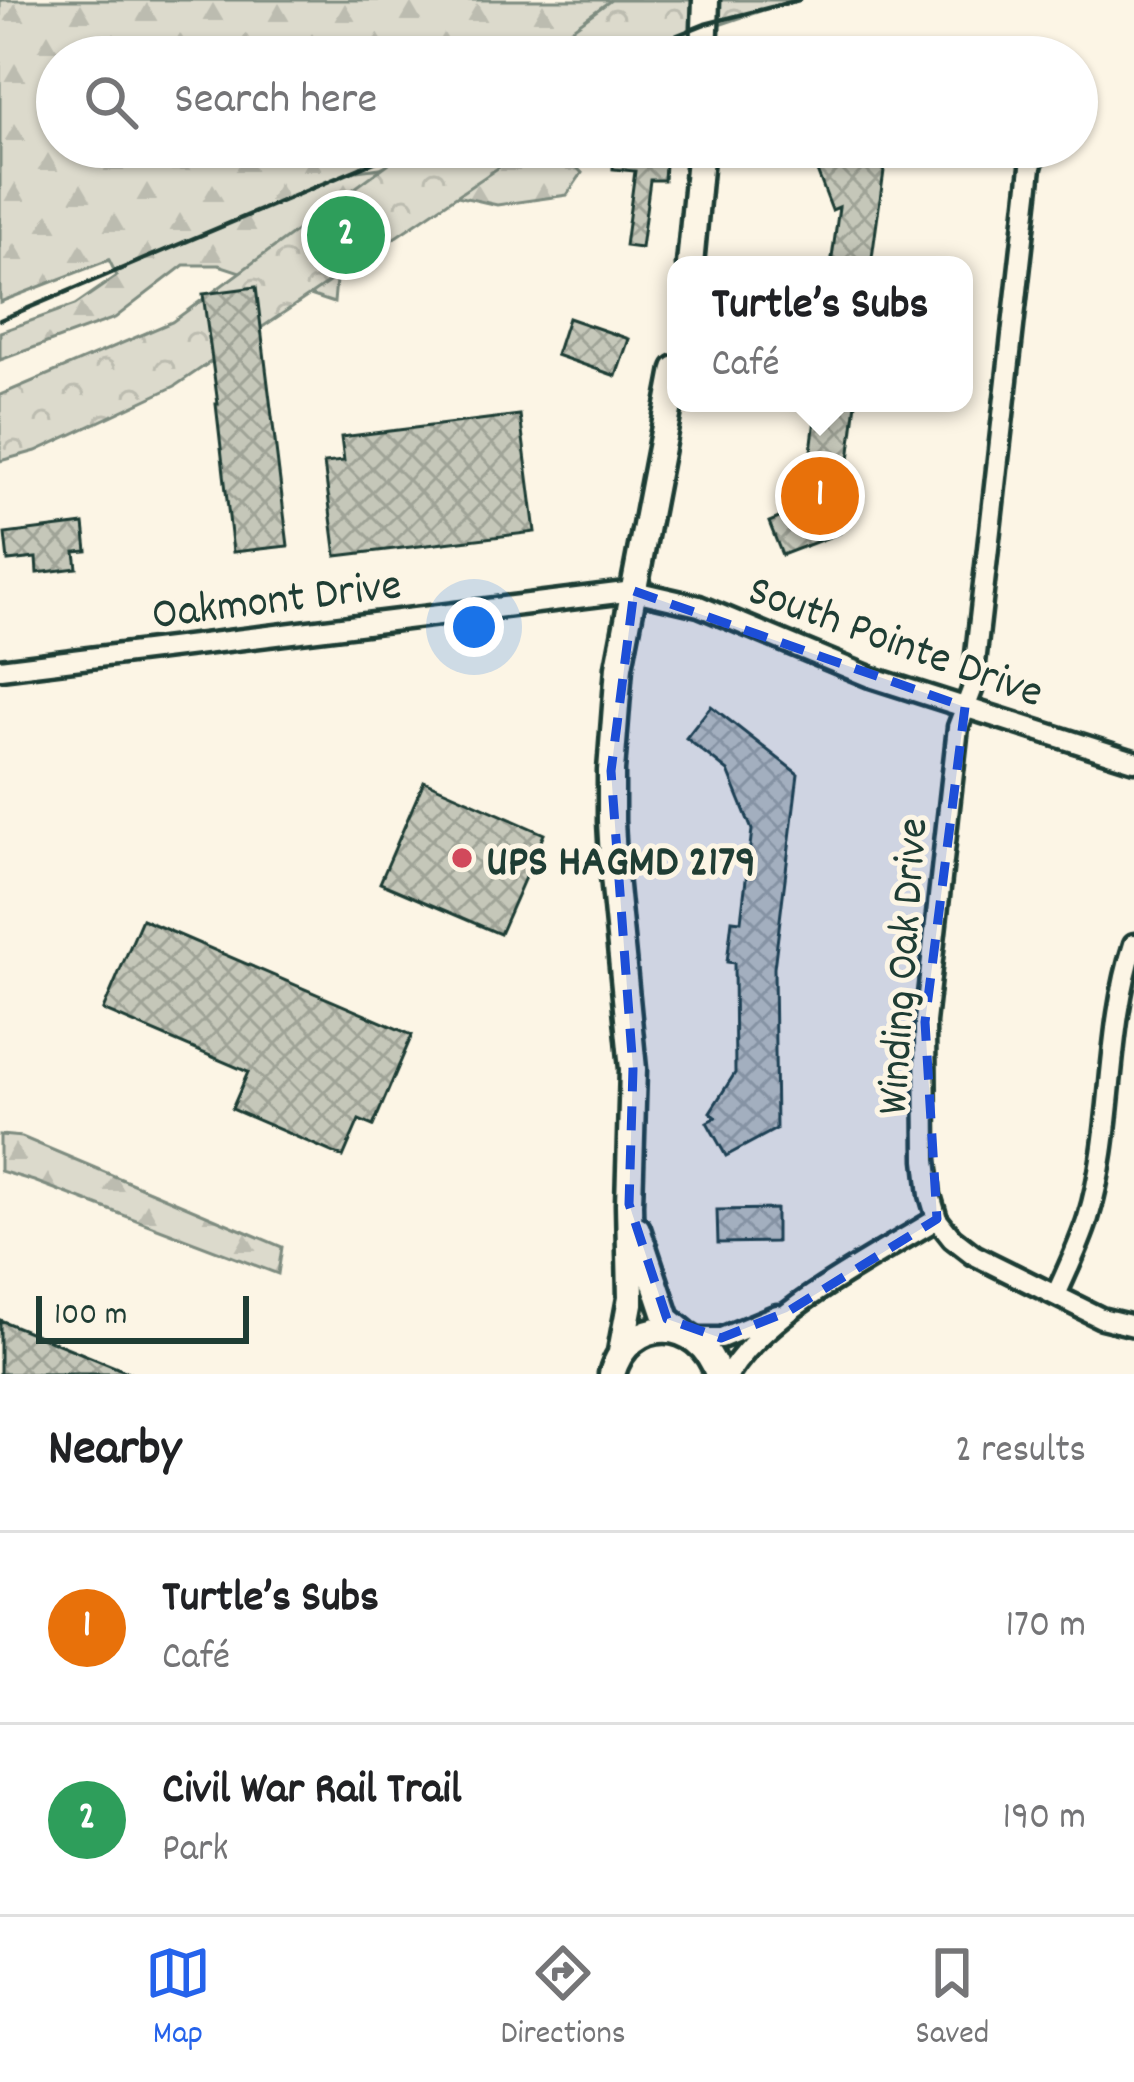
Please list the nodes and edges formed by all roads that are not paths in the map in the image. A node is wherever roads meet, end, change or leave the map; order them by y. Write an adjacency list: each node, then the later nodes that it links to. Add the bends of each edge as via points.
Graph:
1 (706, 0): 2 (main road)
2 (705, 36)
3 (699, 168): 5 (main road)
4 (1031, 168): 9 (street, Winding Oak Drive)
5 (691, 256)
6 (668, 412): 7 (main road)
7 (634, 591): 8 (street, Oakmont Drive); 9 (street, South Pointe Drive, via 698,606); 12 (main road, via 611,771 633,1069)
8 (0, 669)
9 (965, 707): 10 (street, South Pointe Drive); 13 (street, Winding Oak Drive, via 925,1022 926,1160)
10 (1134, 761)
11 (1134, 944): 14 (street, via 1088,1220)
12 (629, 1204): 17 (main road, via 656,1295 667,1319); 18 (main road, via 631,1298)
13 (937, 1219): 14 (street, via 974,1256); 15 (street)
14 (1056, 1295): 16 (street)
15 (787, 1312): 17 (street, via 721,1338); 20 (street)
16 (1134, 1326)
17 (689, 1336): 18 (main road, via 650,1331); 19 (main road)
18 (617, 1363)
19 (718, 1374)
20 (729, 1374)

